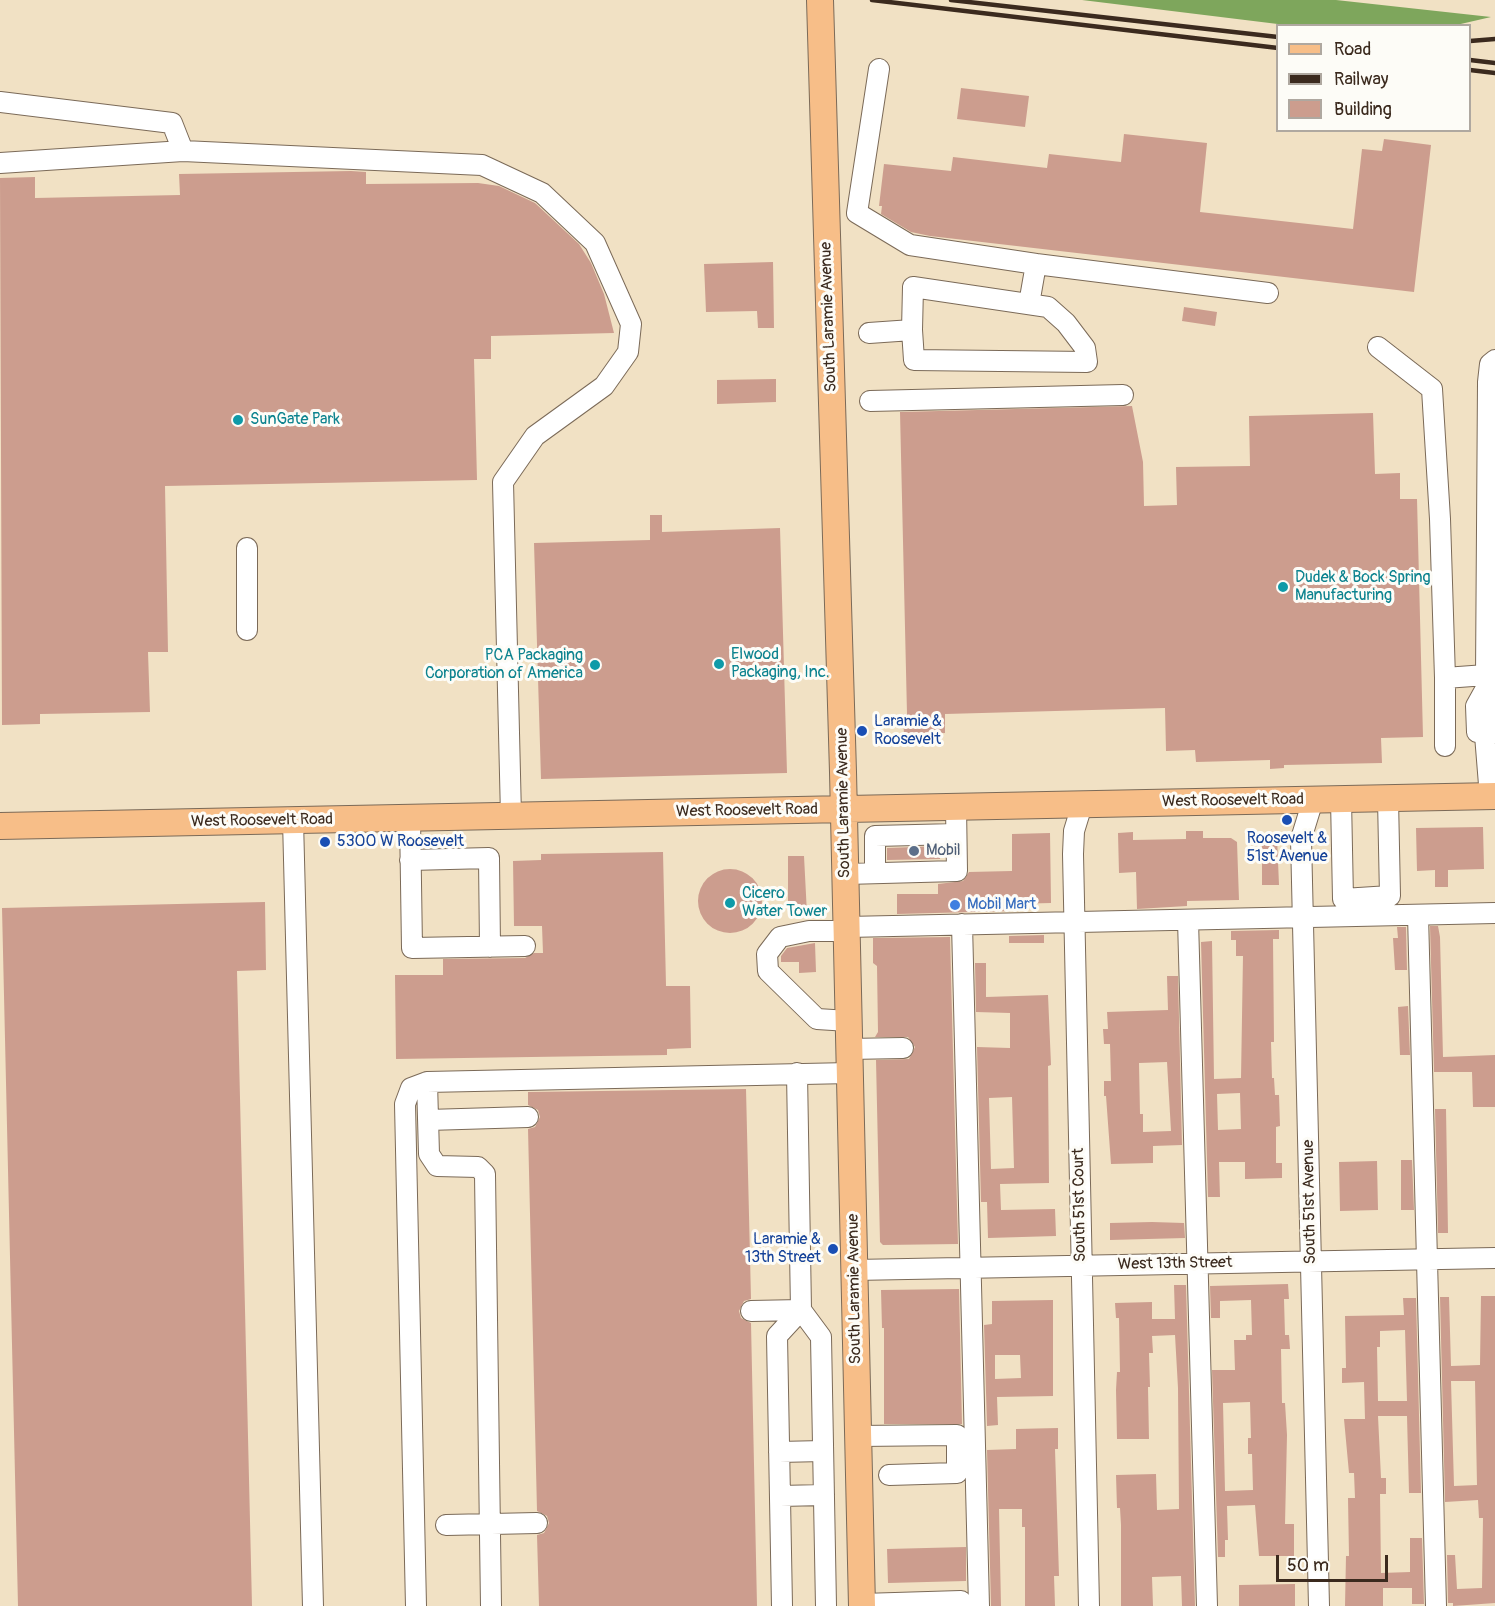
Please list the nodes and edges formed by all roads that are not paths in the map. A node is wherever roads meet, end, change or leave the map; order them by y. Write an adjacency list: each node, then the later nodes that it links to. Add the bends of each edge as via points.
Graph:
1 (820, 0): 26 (main road, South Laramie Avenue)
2 (879, 69): 6 (street, via 857,213 909,245)
3 (0, 102): 4 (street, via 172,123)
4 (183, 151): 5 (street); 27 (street, via 482,165 542,193 595,243 630,324 627,352 604,386 535,436 503,482)
5 (0, 163)
6 (1036, 264): 7 (street); 8 (street)
7 (1268, 293)
8 (1029, 304): 9 (street, via 913,287); 9 (street, via 1048,307 1066,323 1084,348 1087,362 914,360)
9 (912, 330): 10 (street)
10 (869, 333)
11 (1378, 346): 17 (street, via 1432,389)
12 (1495, 360): 18 (street, via 1490,364 1488,382)
13 (1123, 395): 14 (street)
14 (870, 401)
15 (247, 548): 16 (street)
16 (247, 630)
17 (1445, 678): 18 (street); 19 (street)
18 (1489, 683): 20 (street, via 1476,706 1477,732 1485,735)
19 (1445, 746)
20 (1492, 796): 22 (main road, West Roosevelt Road)
21 (1341, 799): 22 (main road, West Roosevelt Road); 22 (street, via 1343,898 1390,896); 23 (main road, West Roosevelt Road)
22 (1388, 799)
23 (1313, 800): 24 (main road, West Roosevelt Road); 37 (street, South 51st Avenue, via 1302,831)
24 (1082, 805): 25 (main road, West Roosevelt Road); 39 (street, South 51st Court, via 1074,831)
25 (956, 807): 26 (main road, West Roosevelt Road); 31 (street)
26 (844, 809): 27 (main road, West Roosevelt Road); 34 (main road, South Laramie Avenue)
27 (511, 816): 28 (main road, West Roosevelt Road)
28 (410, 818): 29 (main road, West Roosevelt Road); 32 (street)
29 (293, 820): 30 (main road, West Roosevelt Road); 71 (street)
30 (0, 826)
31 (956, 834): 33 (street, via 875,836); 33 (street, via 957,872)
32 (410, 860): 43 (street, via 412,948); 43 (street, via 489,858)
33 (875, 873): 34 (street)
34 (846, 874): 41 (main road, South Laramie Avenue)
35 (1495, 914): 36 (street)
36 (1418, 915): 37 (street); 52 (street)
37 (1303, 917): 38 (street); 53 (street, South 51st Avenue)
38 (1188, 920): 39 (street); 54 (street)
39 (1074, 922): 40 (street); 55 (street, South 51st Court)
40 (962, 924): 41 (street); 56 (street)
41 (847, 929): 44 (main road, South Laramie Avenue); 44 (street, via 780,937 768,954 768,971 817,1019)
42 (525, 946): 43 (street)
43 (490, 947)
44 (849, 1021): 46 (main road, South Laramie Avenue)
45 (903, 1048): 46 (street)
46 (850, 1061): 47 (street); 57 (main road, South Laramie Avenue)
47 (797, 1073): 48 (street); 58 (street)
48 (427, 1082): 50 (street); 72 (street, via 411,1088 405,1104)
49 (528, 1117): 50 (street)
50 (428, 1120): 67 (street, via 429,1154 437,1166 478,1167 484,1174)
51 (1495, 1258): 52 (street, West 13th Street)
52 (1427, 1259): 53 (street, West 13th Street); 79 (street)
53 (1311, 1261): 54 (street, West 13th Street); 78 (street, South 51st Avenue)
54 (1197, 1263): 55 (street, West 13th Street); 77 (street)
55 (1082, 1266): 56 (street, West 13th Street); 76 (street, South 51st Court)
56 (971, 1268): 57 (street, West 13th Street); 69 (street)
57 (854, 1270): 60 (main road, South Laramie Avenue)
58 (801, 1310): 59 (street); 61 (street, via 820,1337); 62 (street, via 777,1336)
59 (751, 1311)
60 (858, 1437): 63 (street, via 957,1435 957,1473); 70 (main road, South Laramie Avenue)
61 (823, 1451): 62 (street); 64 (street)
62 (779, 1452): 65 (street)
63 (889, 1475)
64 (824, 1495): 65 (street); 75 (street)
65 (780, 1496): 74 (street)
66 (537, 1523): 67 (street)
67 (489, 1524): 68 (street); 73 (street)
68 (446, 1525)
69 (970, 1604): 70 (street)
70 (862, 1605)
71 (313, 1606)
72 (416, 1606)
73 (491, 1606)
74 (782, 1606)
75 (826, 1606)
76 (1089, 1606)
77 (1207, 1606)
78 (1319, 1606)
79 (1436, 1606)

